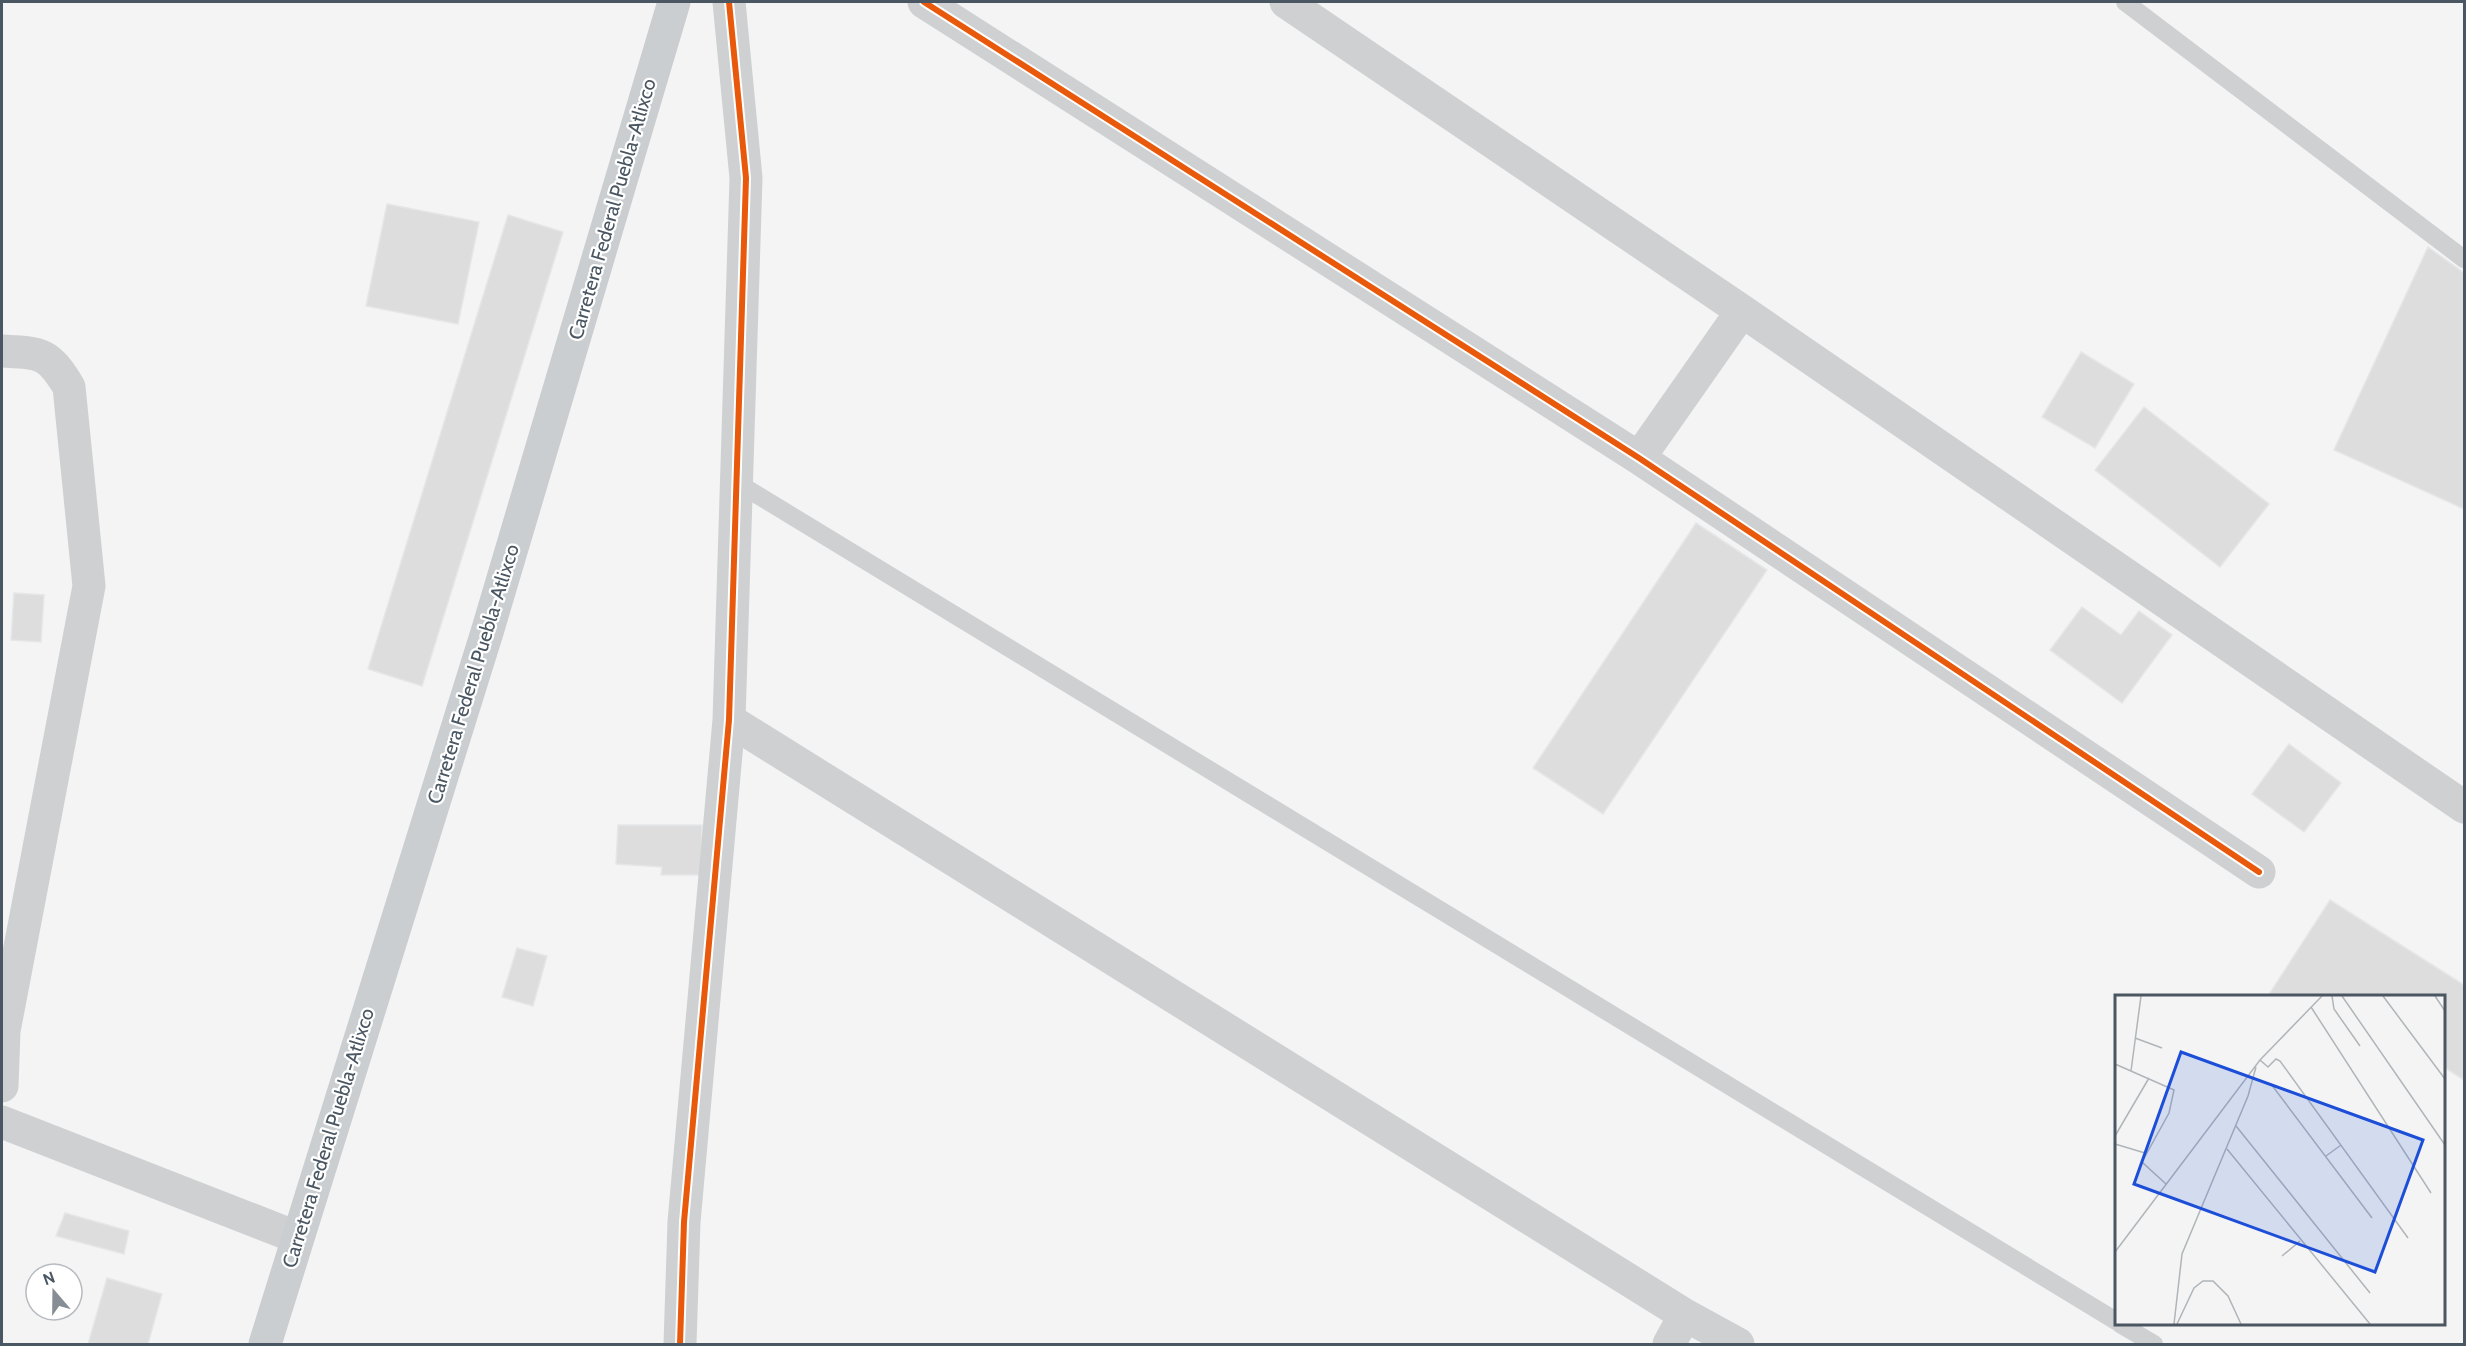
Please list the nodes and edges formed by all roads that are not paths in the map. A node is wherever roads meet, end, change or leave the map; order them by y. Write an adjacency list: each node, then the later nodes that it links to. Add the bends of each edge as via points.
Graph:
1 (674, 2): 17 (main road, Carretera Federal Puebla-Atlixco, via 488,629)
2 (729, 2): 10 (street, via 746,178)
3 (924, 2): 9 (street)
4 (1286, 2): 7 (street)
5 (2125, 2): 6 (lane)
6 (2464, 259)
7 (1742, 311): 9 (street); 12 (street)
8 (2, 351): 14 (street, via 35,352 56,365 69,387 88,586)
9 (1639, 458): 13 (street)
10 (736, 482): 11 (street); 19 (lane)
11 (729, 720): 18 (street); 22 (street, via 684,1222)
12 (2464, 807)
13 (2259, 872)
14 (3, 1031): 15 (street)
15 (2, 1086)
16 (2, 1122): 17 (street)
17 (296, 1238): 21 (main road, Carretera Federal Puebla-Atlixco)
18 (1686, 1315): 23 (street); 24 (street)
19 (2115, 1320)
20 (2123, 1325): 25 (lane)
21 (265, 1344)
22 (680, 1344)
23 (1669, 1344)
24 (1738, 1344)
25 (2154, 1344)

